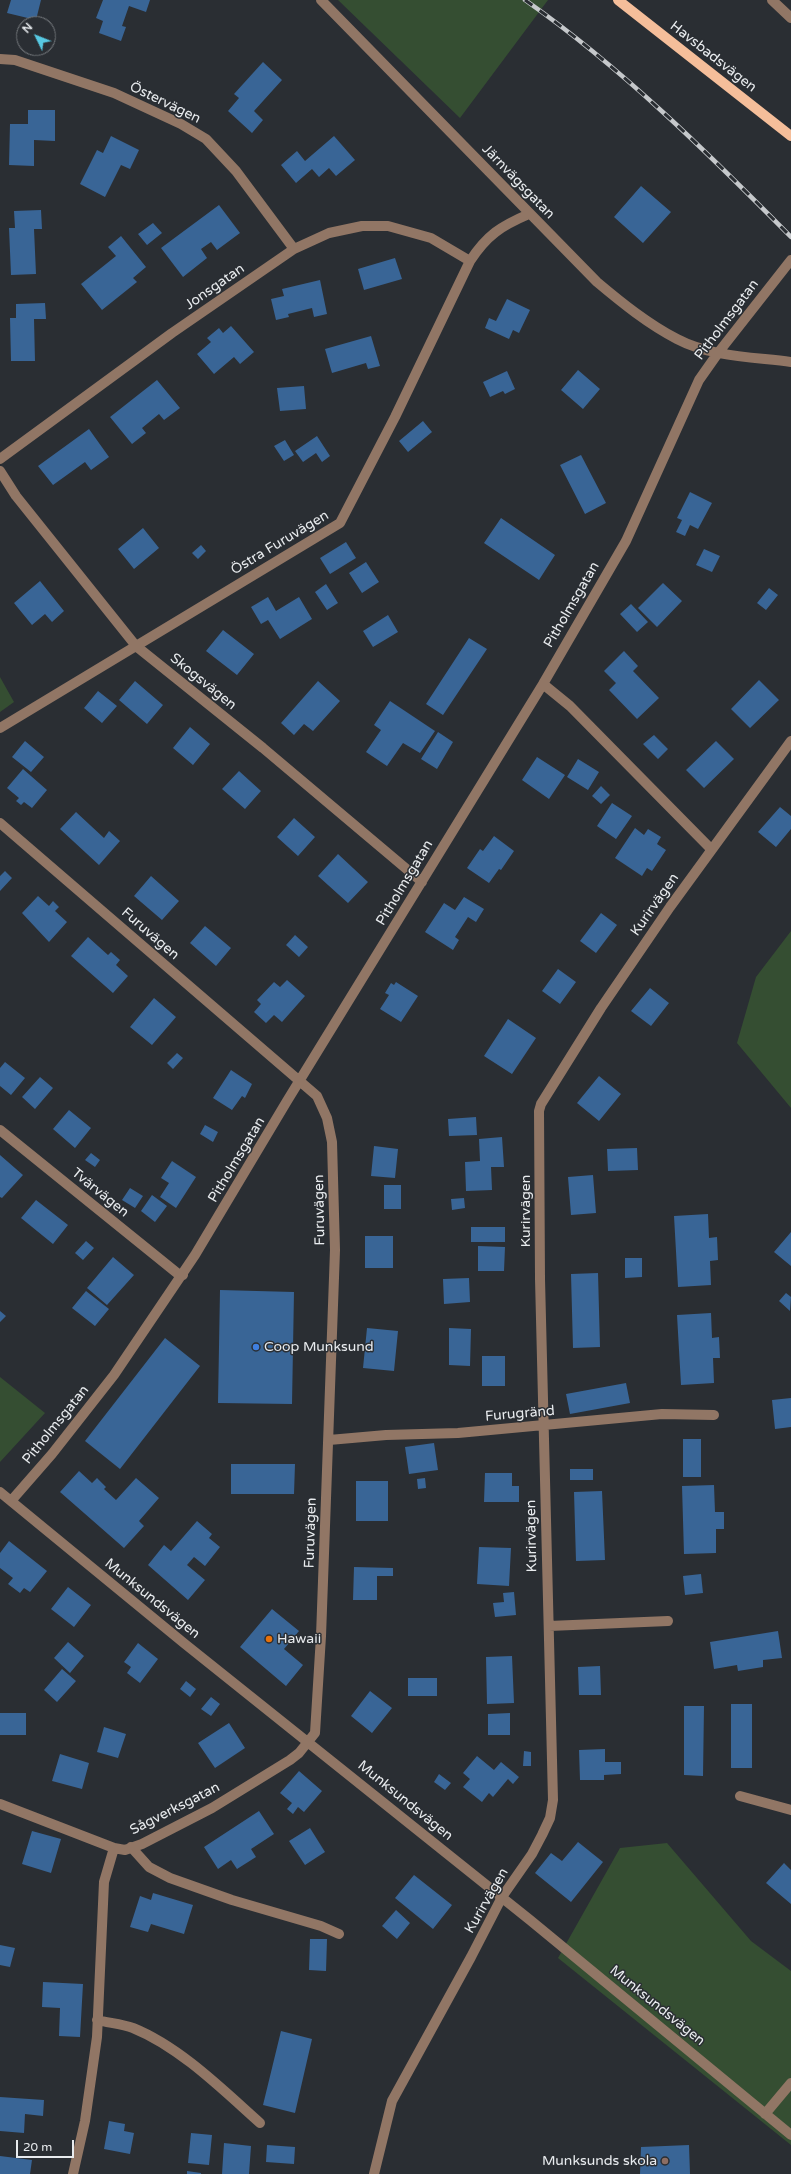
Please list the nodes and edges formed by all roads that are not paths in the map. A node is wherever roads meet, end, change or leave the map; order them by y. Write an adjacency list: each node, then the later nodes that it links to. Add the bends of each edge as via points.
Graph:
1 (321, 0): 7 (street, Järnvägsgatan)
2 (618, 0): 6 (main road, Havsbadsvägen)
3 (772, 0): 4 (street)
4 (791, 18)
5 (0, 59): 8 (street, Östervägen, via 15,60 114,93 181,124 206,139 236,171)
6 (791, 136)
7 (529, 214): 10 (street, Östra Furuvägen, via 500,227); 11 (street, Järnvägsgatan, via 597,282 636,314 678,340)
8 (294, 249): 10 (street, Jonsgatan, via 329,233 362,226 388,226 431,238); 13 (street, Jonsgatan)
9 (791, 260): 11 (street, Pitholmsgatan)
10 (470, 261): 15 (street, Östra Furuvägen, via 395,417 340,523)
11 (718, 353): 12 (street); 16 (street, Pitholmsgatan, via 699,380 626,541)
12 (791, 362)
13 (0, 459)
14 (0, 471): 15 (street, Skogsvägen, via 21,502)
15 (136, 646): 17 (street, Östra Furuvägen); 21 (street, Skogsvägen, via 263,748)
16 (542, 684): 20 (street, via 570,706); 21 (street, Pitholmsgatan)
17 (0, 728)
18 (791, 741): 20 (street, Kurirvägen)
19 (0, 823): 22 (street, Furuvägen)
20 (712, 849): 26 (street, Kurirvägen, via 601,1008 541,1104 540,1279)
21 (422, 882): 22 (street, Pitholmsgatan)
22 (301, 1081): 24 (street, Pitholmsgatan); 27 (street, Furuvägen, via 318,1096 327,1118 332,1142 335,1250)
23 (0, 1130): 24 (street, Tvärvägen, via 177,1273)
24 (183, 1275): 29 (street, Pitholmsgatan, via 114,1375)
25 (714, 1415): 26 (street, Furugränd, via 662,1414)
26 (544, 1426): 27 (street, Furugränd); 31 (street, Kurirvägen)
27 (328, 1440): 32 (street, Furuvägen, via 316,1721 315,1733)
28 (0, 1492): 29 (street, Munksundsvägen)
29 (11, 1501): 32 (street, Munksundsvägen)
30 (668, 1621): 31 (street)
31 (549, 1626): 38 (street, Kurirvägen, via 553,1800 551,1812 532,1854)
32 (309, 1742): 36 (street, Sågverksgatan, via 290,1760 247,1788); 38 (street, Munksundsvägen)
33 (740, 1796): 35 (street)
34 (0, 1804): 37 (street)
35 (791, 1810)
36 (131, 1847): 37 (street, Sågverksgatan, via 124,1850); 39 (street, via 149,1867 170,1878)
37 (114, 1848): 40 (street, via 104,1882)
38 (502, 1897): 42 (street, Munksundsvägen); 46 (street, Kurirvägen, via 392,2101)
39 (339, 1934)
40 (98, 2020): 43 (street, via 134,2028 166,2046 189,2062); 45 (street, via 85,2121)
41 (791, 2083): 42 (street)
42 (765, 2114): 44 (street, Munksundsvägen)
43 (260, 2123)
44 (791, 2134)
45 (73, 2174)
46 (374, 2174)

